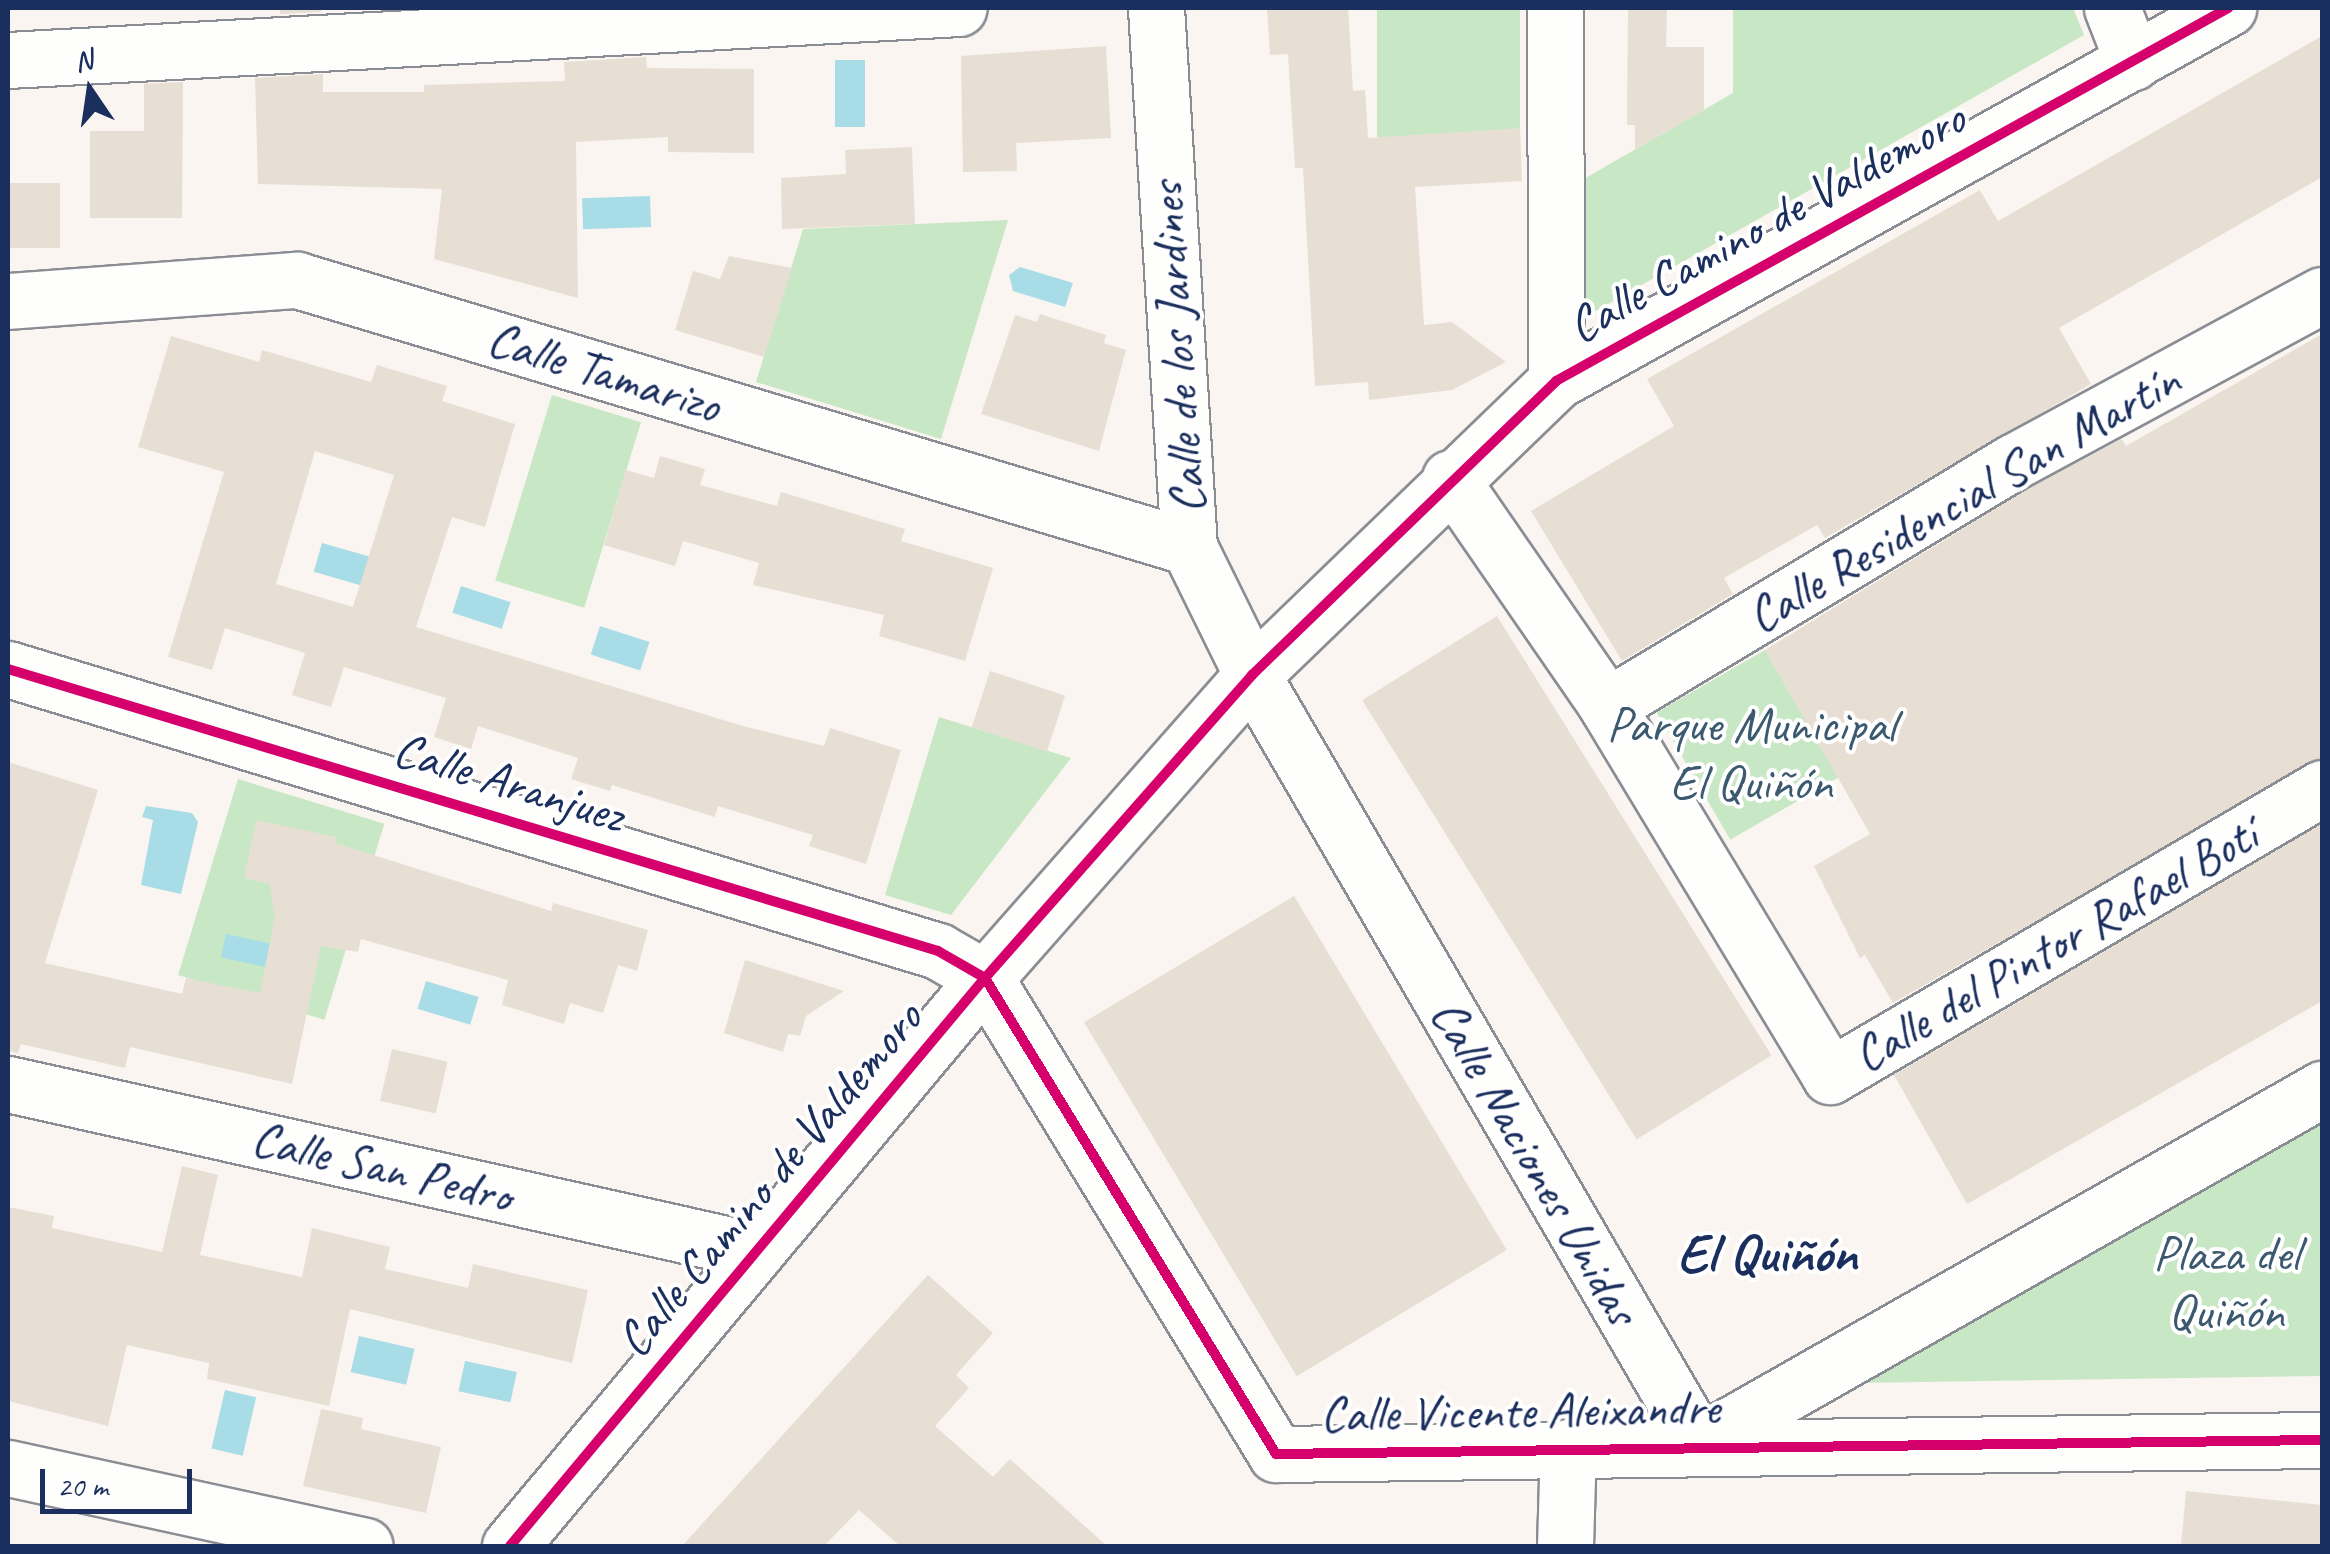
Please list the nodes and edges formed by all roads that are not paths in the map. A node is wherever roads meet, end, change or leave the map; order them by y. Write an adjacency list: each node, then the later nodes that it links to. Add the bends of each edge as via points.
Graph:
1 (959, 8): 6 (street)
2 (1156, 8): 12 (street, Calle de los Jardines)
3 (1555, 8): 10 (street)
4 (2112, 8): 7 (street)
5 (2228, 8): 7 (street, Calle Camino de Valdemoro)
6 (8, 60)
7 (2133, 62): 10 (street, Calle Camino de Valdemoro)
8 (2322, 296): 15 (street, Calle Residencial San Martín, via 2013,462)
9 (8, 301): 12 (street, Calle Tamarizo, via 296,280)
10 (1556, 381): 11 (street, Calle Camino de Valdemoro)
11 (1450, 478): 14 (street, Calle Camino de Valdemoro); 15 (street, Calle del Pintor Rafael Botí)
12 (1189, 548): 14 (street, Calle de los Jardines)
13 (8, 669): 17 (street, Calle Aranjuez, via 938,951)
14 (1252, 675): 17 (street, Calle Camino de Valdemoro); 22 (street, Calle Naciones Unidas)
15 (1607, 706): 16 (street, Calle del Pintor Rafael Botí, via 1830,1076)
16 (2322, 788)
17 (985, 978): 20 (street, Calle Camino de Valdemoro); 23 (street, Calle Vicente Aleixandre, via 1276,1454)
18 (8, 1084): 20 (street, Calle San Pedro)
19 (2322, 1089): 22 (street)
20 (757, 1251): 26 (street, Calle Camino de Valdemoro)
21 (2322, 1440): 22 (street, Calle Vicente Aleixandre)
22 (1699, 1444): 23 (street, Calle Vicente Aleixandre)
23 (1568, 1446): 27 (street)
24 (8, 1468): 25 (street)
25 (365, 1546)
26 (510, 1546)
27 (1565, 1546)

